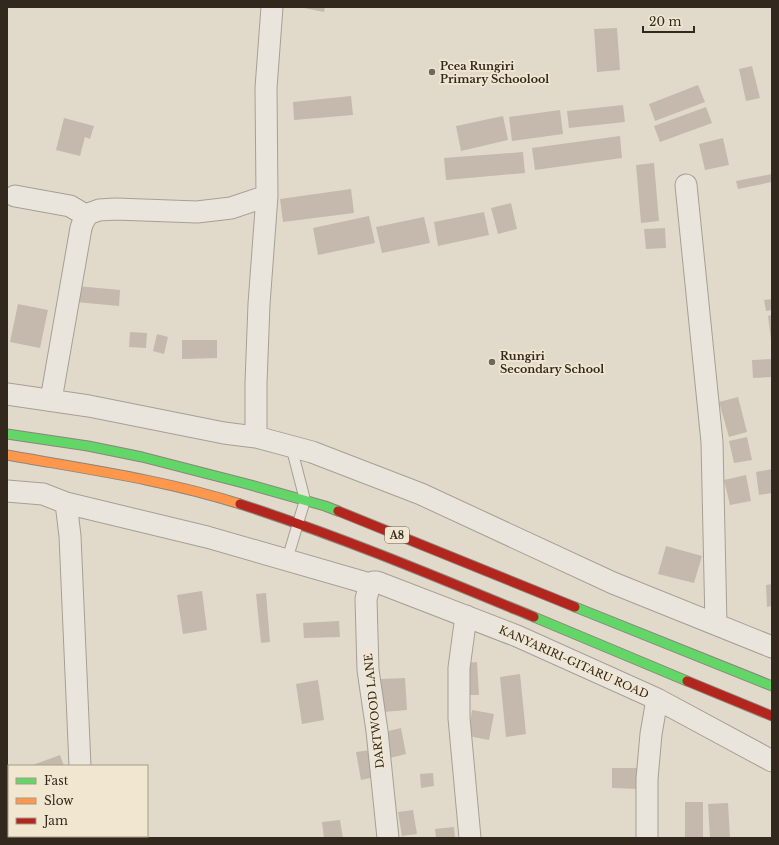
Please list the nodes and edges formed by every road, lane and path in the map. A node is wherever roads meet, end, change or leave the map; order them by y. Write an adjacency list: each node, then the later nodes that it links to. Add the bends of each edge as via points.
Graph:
1 (272, 7): 4 (street, via 266,88)
2 (686, 185): 19 (street, via 712,442)
3 (15, 196): 5 (street, via 65,205)
4 (267, 196): 5 (street, via 231,208 197,212 116,209 100,210); 9 (street, via 259,312)
5 (87, 216): 7 (street, via 81,228)
6 (7, 394): 7 (street)
7 (51, 400): 9 (street)
8 (7, 434): 13 (highway, A8, via 114,451 255,485)
9 (256, 437): 10 (street)
10 (291, 446): 13 (lane); 19 (street, via 421,494 613,583)
11 (7, 455): 15 (highway, A8, via 209,494)
12 (7, 490): 14 (street, KANYARIRI-GITARU ROAD, via 43,494)
13 (305, 500): 15 (lane); 21 (highway, A8)
14 (66, 503): 16 (street, KANYARIRI-GITARU ROAD, via 207,537); 27 (street, via 70,536)
15 (298, 524): 16 (lane); 23 (highway, A8, via 452,583)
16 (287, 560): 17 (street, KANYARIRI-GITARU ROAD)
17 (370, 584): 18 (street, KANYARIRI-GITARU ROAD, via 377,582); 28 (street, DARTWOOD LANE, via 366,599 368,670)
18 (466, 616): 22 (street, KANYARIRI-GITARU ROAD); 29 (street, via 460,668 459,718)
19 (716, 624): 20 (street)
20 (772, 647)
21 (772, 686)
22 (657, 699): 24 (street, KANYARIRI-GITARU ROAD); 30 (street, via 647,779)
23 (769, 717)
24 (748, 748): 25 (street); 26 (street, KANYARIRI-GITARU ROAD)
25 (772, 750)
26 (772, 761)
27 (80, 765)
28 (388, 838)
29 (470, 838)
30 (646, 838)

